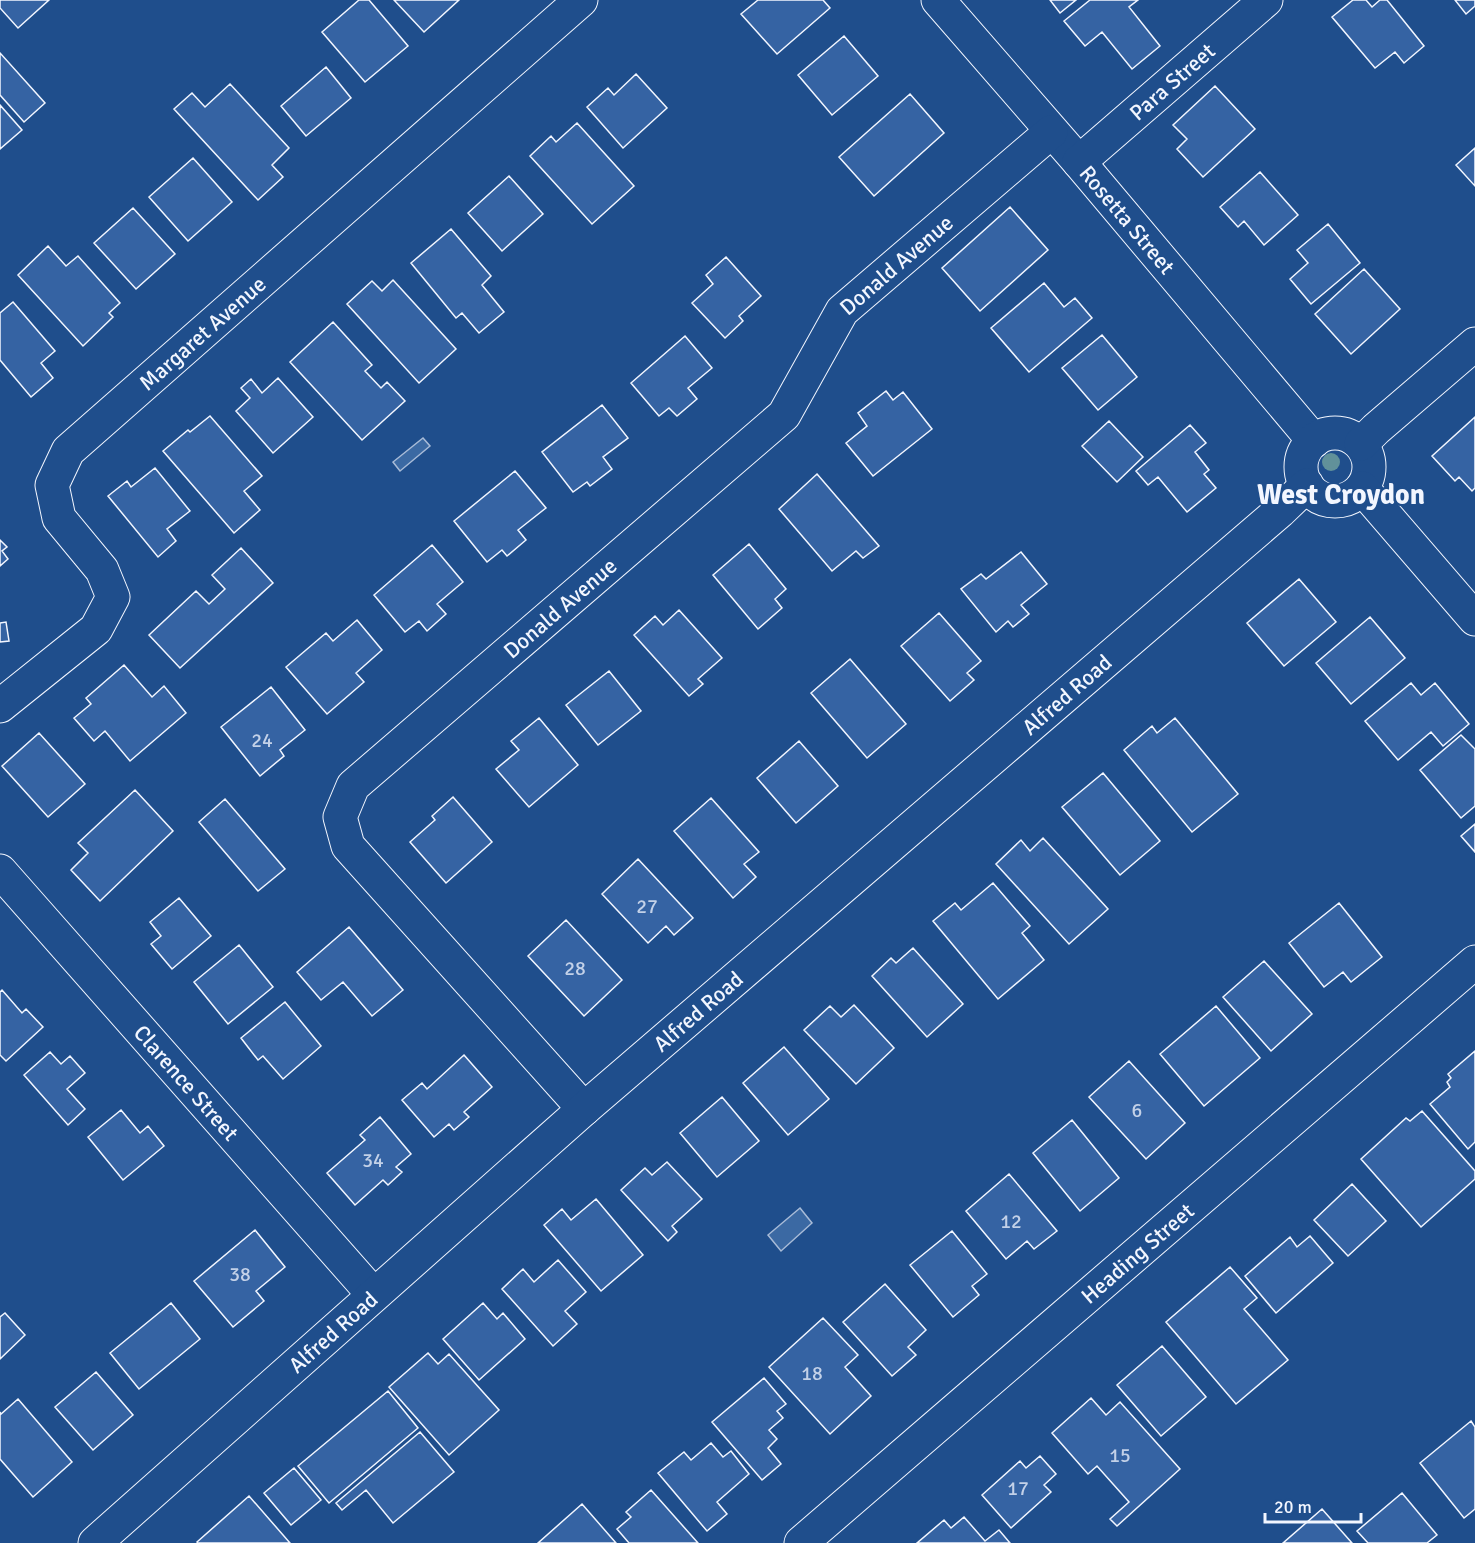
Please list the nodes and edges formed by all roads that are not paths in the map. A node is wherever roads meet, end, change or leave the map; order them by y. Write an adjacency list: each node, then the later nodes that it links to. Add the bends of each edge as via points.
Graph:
1 (581, 0): 12 (street, Margaret Avenue, via 68,451 52,485 59,518 102,570 112,597 96,629)
2 (938, 0): 4 (street, Rosetta Street)
3 (1266, 0): 5 (street, Para Street)
4 (1051, 132): 5 (street, Rosetta Street); 15 (street, Donald Avenue, via 843,311 784,415 353,786 340,817 348,846)
5 (1078, 162): 7 (street, Rosetta Street)
6 (1475, 344): 8 (street)
7 (1314, 441): 8 (street, via 1329,433 1341,433); 9 (street, via 1304,455 1302,467)
8 (1361, 444): 10 (street, via 1369,465)
9 (1307, 485): 10 (street, via 1324,499 1336,501); 15 (street, Alfred Road)
10 (1362, 488): 11 (street)
11 (1475, 619)
12 (0, 706)
13 (0, 871): 16 (street, Clarence Street)
14 (1475, 962): 18 (street, Heading Street)
15 (584, 1109): 16 (street, Alfred Road)
16 (373, 1294): 17 (street, Alfred Road)
17 (95, 1543)
18 (801, 1543)

